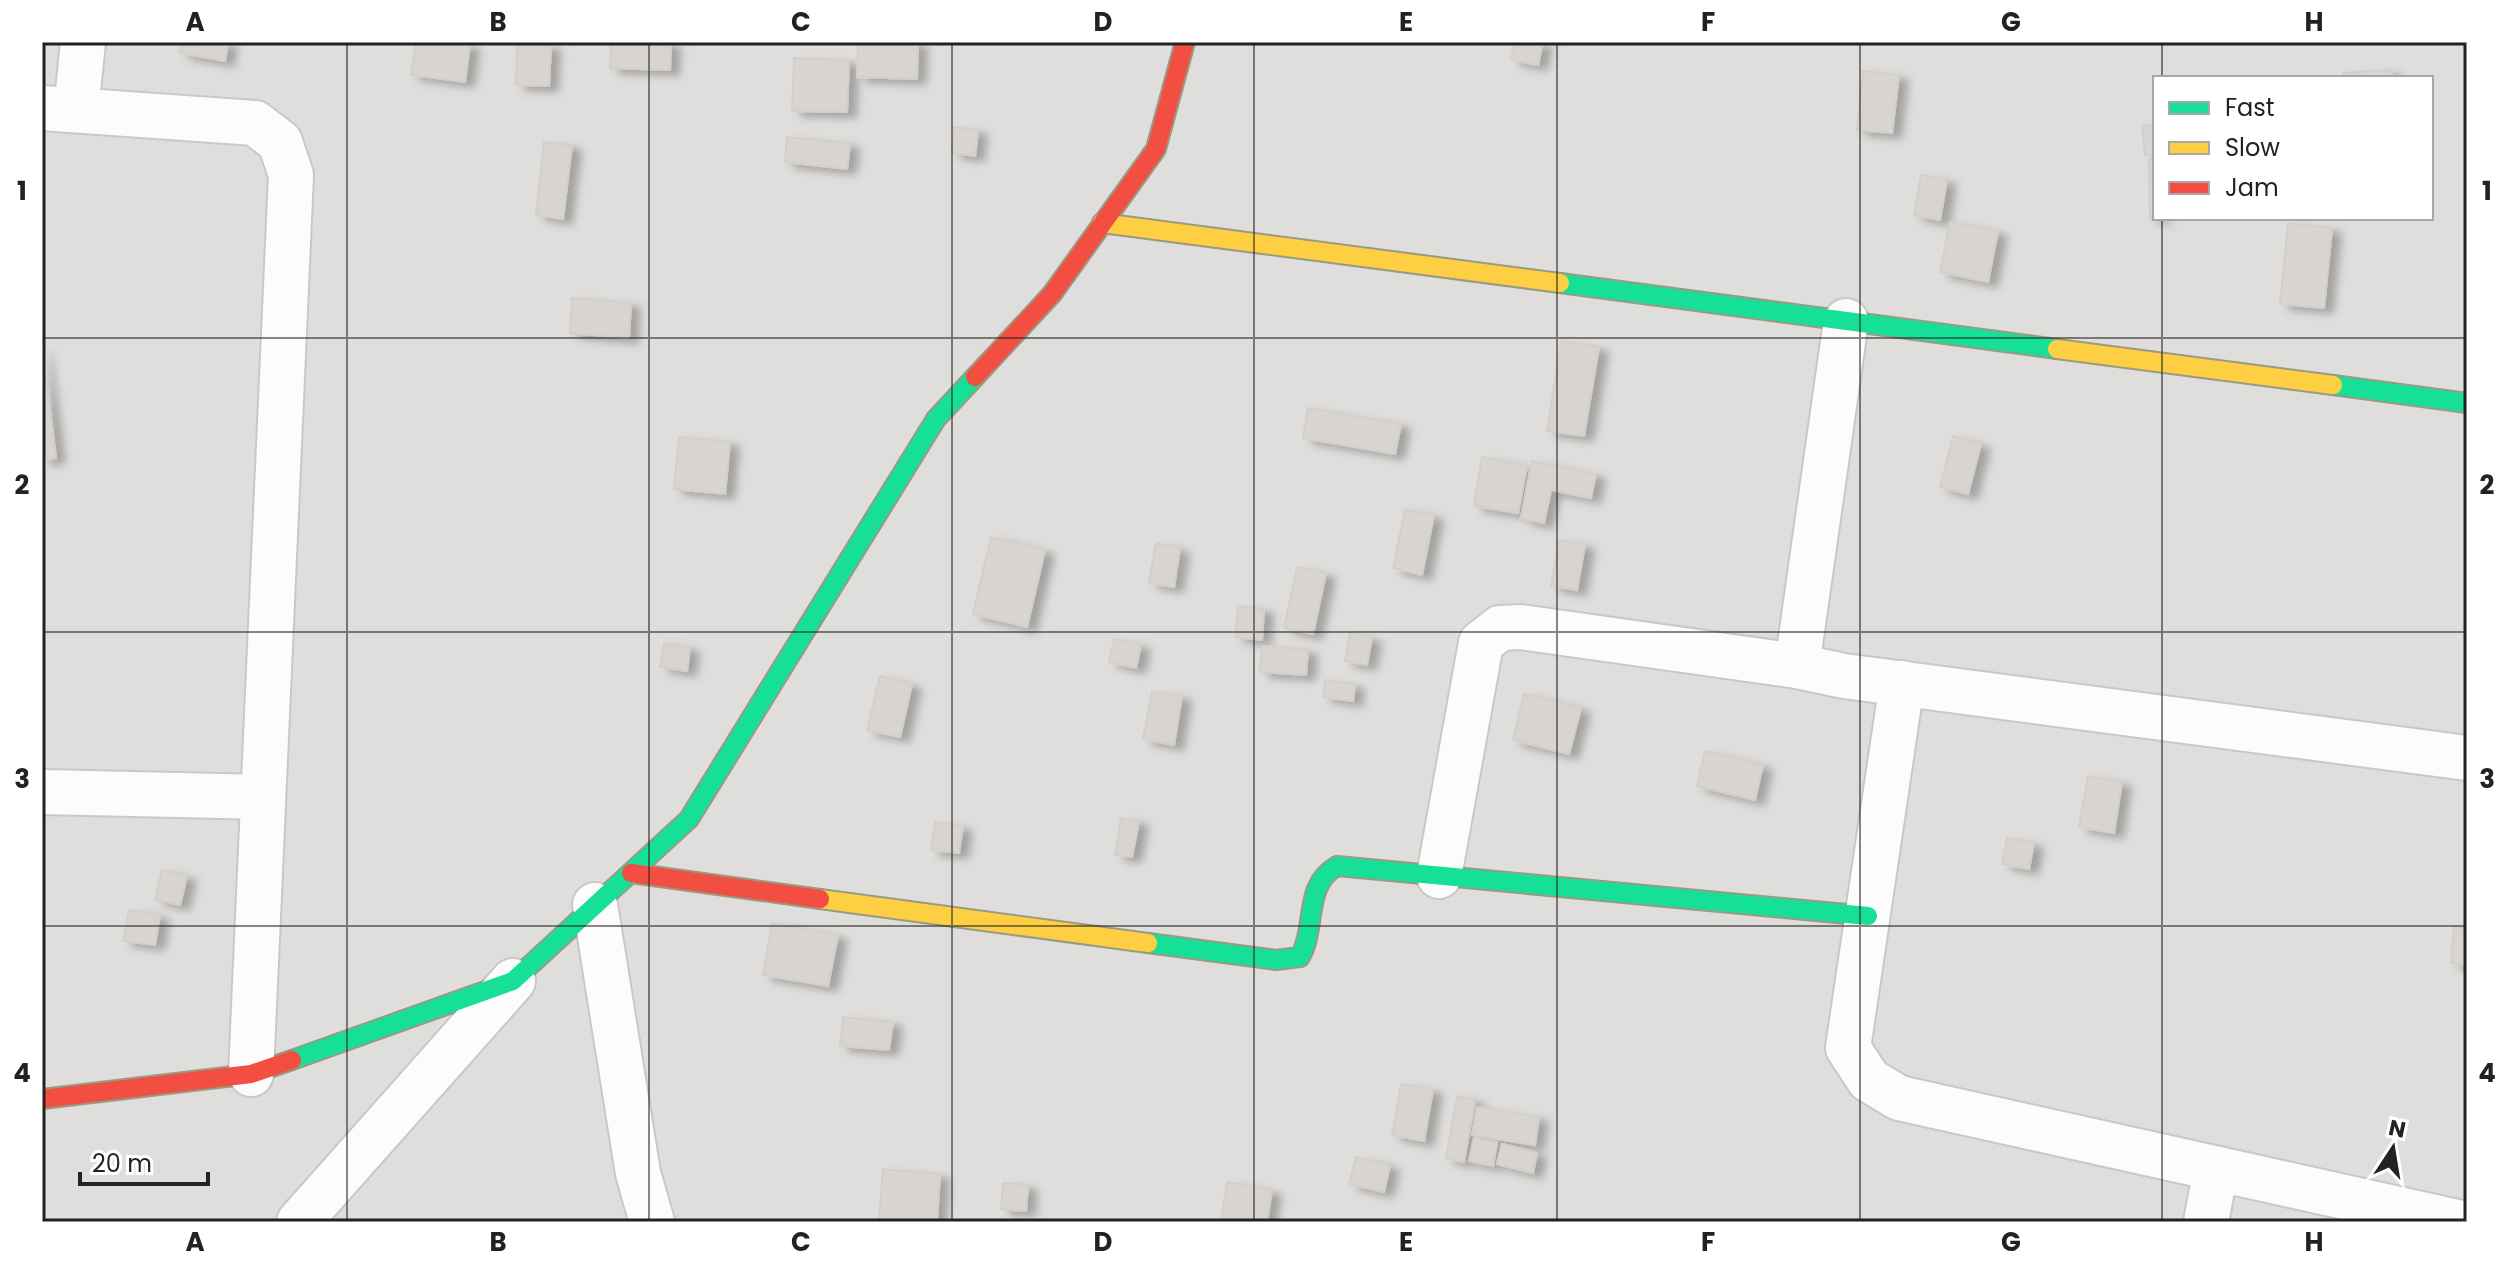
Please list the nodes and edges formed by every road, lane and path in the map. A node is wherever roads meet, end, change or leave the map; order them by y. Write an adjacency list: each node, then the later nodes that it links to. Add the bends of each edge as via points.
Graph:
1 (83, 42): 3 (street)
2 (1185, 42): 4 (street, via 1156,149)
3 (59, 109): 11 (street, via 255,123 280,142 291,175)
4 (1102, 223): 5 (street); 12 (street, via 1052,294 936,419 689,819)
5 (1846, 321): 6 (street); 7 (street)
6 (2467, 403)
7 (1797, 666): 8 (street); 13 (street, via 1500,628 1481,643)
8 (1902, 683): 9 (street); 15 (street)
9 (2467, 758)
10 (42, 792): 11 (street)
11 (263, 797): 17 (street)
12 (631, 873): 13 (street, via 1276,960 1300,957 1309,945 1315,890 1337,866); 14 (street)
13 (1439, 876): 15 (street)
14 (595, 905): 16 (street); 21 (street, via 638,1173)
15 (1868, 916): 19 (street, via 1848,1048 1869,1080 1899,1098)
16 (513, 981): 17 (street); 20 (street)
17 (251, 1074): 18 (street)
18 (42, 1099)
19 (2216, 1169): 22 (street); 23 (street)
20 (299, 1222)
21 (652, 1222)
22 (2206, 1222)
23 (2457, 1222)

